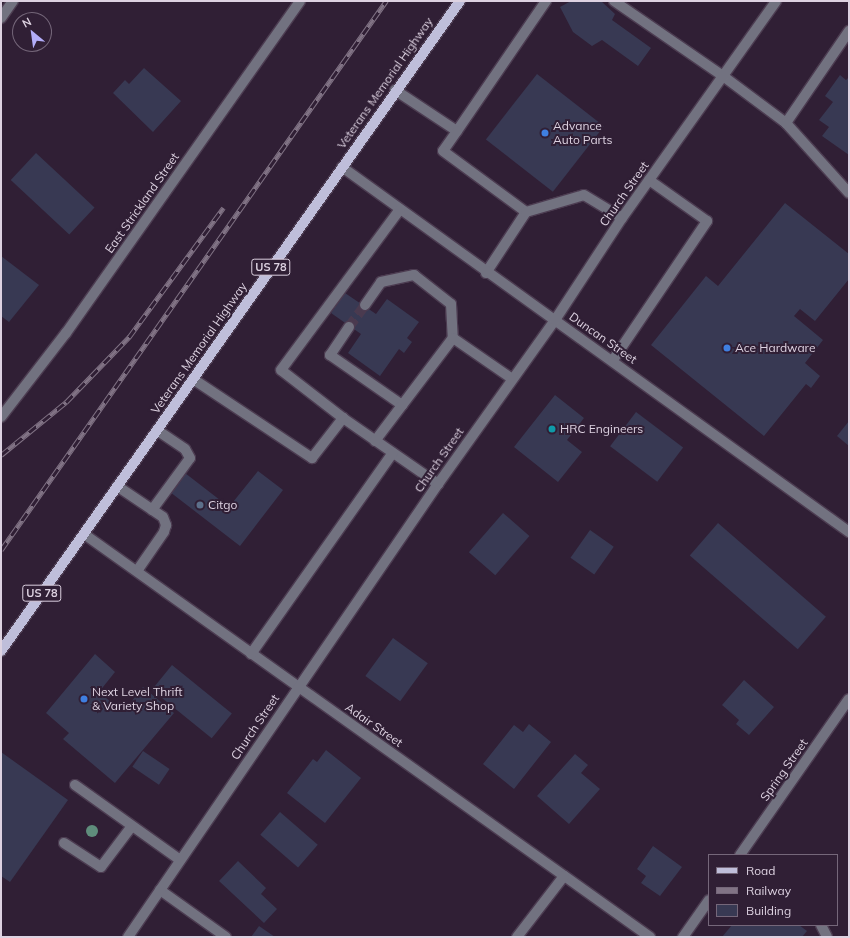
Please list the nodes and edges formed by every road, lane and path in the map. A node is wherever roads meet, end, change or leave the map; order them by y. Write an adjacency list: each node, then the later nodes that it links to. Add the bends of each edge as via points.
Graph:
1 (13, 1): 7 (street)
2 (300, 1): 28 (street, East Strickland Street, via 66,333)
3 (460, 1): 10 (main road, Veterans Memorial Highway / US 78)
4 (546, 1): 12 (street)
5 (614, 1): 9 (street)
6 (776, 1): 9 (street, Church Street)
7 (1, 18)
8 (849, 31): 11 (street)
9 (723, 76): 11 (street); 14 (street, Church Street)
10 (395, 90): 12 (street); 13 (main road, Veterans Memorial Highway / US 78)
11 (786, 123): 15 (street)
12 (457, 131): 17 (street, via 443,151)
13 (342, 167): 16 (street, Duncan Street); 26 (main road, Veterans Memorial Highway / US 78)
14 (649, 180): 18 (street, Church Street); 24 (street, via 708,221)
15 (849, 193)
16 (400, 209): 19 (street, Duncan Street); 29 (street, via 281,370)
17 (526, 212): 18 (street, via 584,195); 19 (street)
18 (622, 218): 21 (street, Church Street)
19 (486, 272): 21 (street, Duncan Street)
20 (365, 305): 23 (street, via 381,282 414,275 451,304)
21 (555, 320): 24 (street, Duncan Street); 25 (street, Church Street)
22 (349, 327): 27 (street, via 330,355)
23 (453, 338): 25 (street); 27 (street)
24 (613, 360): 36 (street, Duncan Street)
25 (512, 378): 33 (street, Church Street)
26 (193, 379): 29 (street, via 312,458); 30 (main road, Veterans Memorial Highway / US 78)
27 (402, 405): 31 (street)
28 (1, 417)
29 (343, 418): 31 (street)
30 (157, 430): 34 (main road, Veterans Memorial Highway / US 78); 35 (street, via 185,449 190,458)
31 (375, 441): 32 (street)
32 (393, 453): 33 (street); 40 (street)
33 (438, 484): 41 (street, Church Street)
34 (117, 486): 35 (street); 37 (main road, Veterans Memorial Highway / US 78)
35 (152, 510): 38 (street, via 163,518 166,525 164,532)
36 (849, 532)
37 (84, 534): 38 (street, Adair Street); 39 (main road, Veterans Memorial Highway / US 78)
38 (137, 571): 40 (street, Adair Street)
39 (1, 651)
40 (251, 654): 41 (street, Adair Street)
41 (298, 687): 47 (street, Church Street); 48 (street, Adair Street)
42 (849, 699): 46 (street, Spring Street)
43 (75, 785): 44 (street)
44 (132, 826): 45 (street, via 101,867); 47 (street)
45 (64, 843)
46 (741, 854)
47 (180, 860): 49 (street, Church Street)
48 (564, 876): 54 (street); 55 (street, Adair Street)
49 (160, 890): 52 (street, Church Street); 53 (street)
50 (708, 901): 56 (street)
51 (822, 926): 57 (street)
52 (128, 937)
53 (226, 937)
54 (517, 937)
55 (650, 937)
56 (683, 937)
57 (827, 937)

